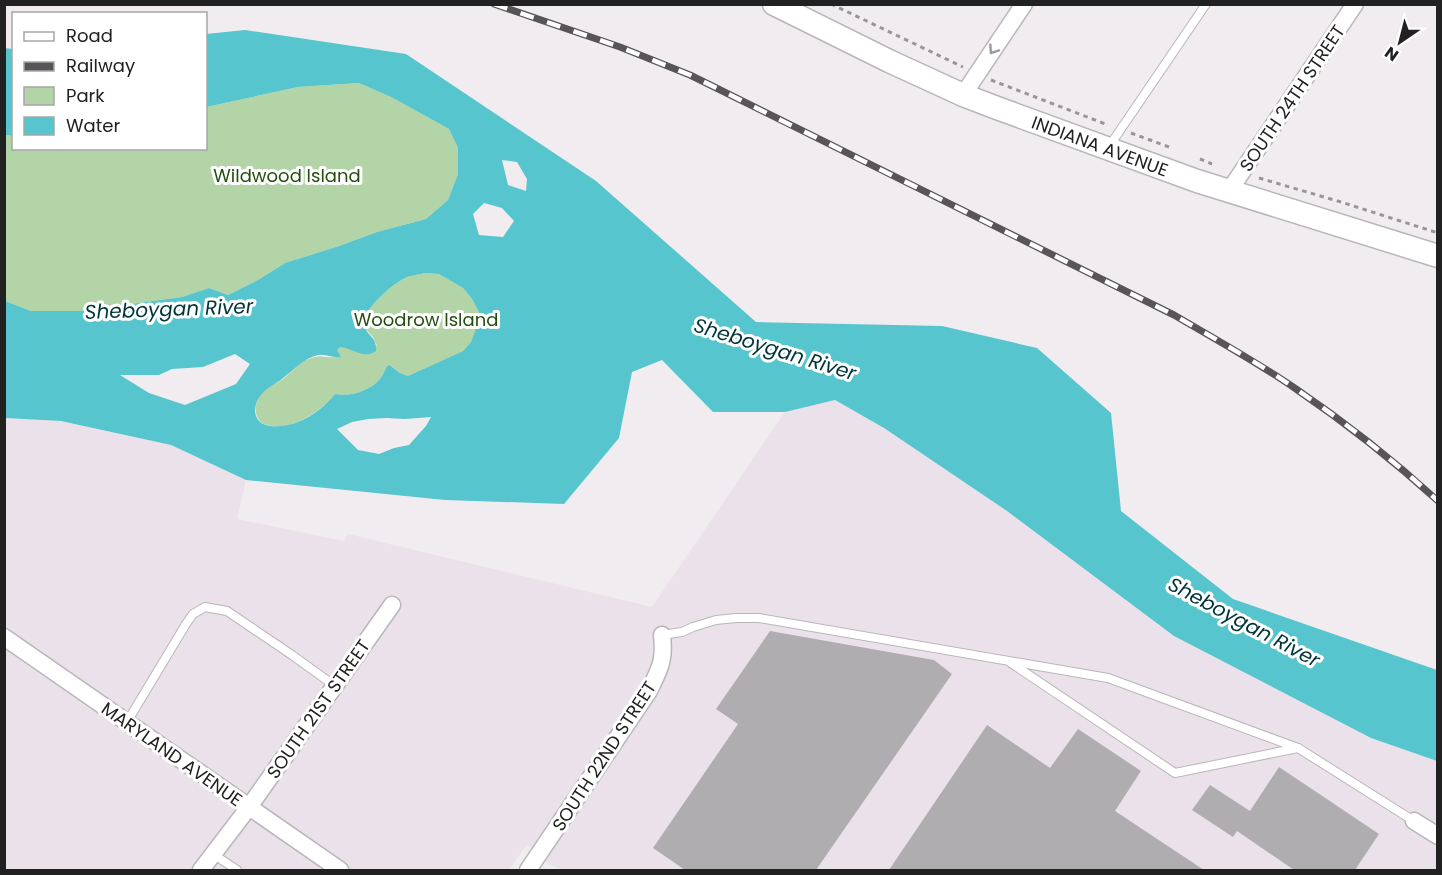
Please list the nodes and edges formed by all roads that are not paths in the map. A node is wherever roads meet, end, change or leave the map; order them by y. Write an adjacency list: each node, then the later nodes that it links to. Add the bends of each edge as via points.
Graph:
1 (774, 4): 5 (main road, INDIANA AVENUE)
2 (1024, 4): 5 (street, one-way to 5)
3 (1206, 4): 6 (lane)
4 (1355, 4): 7 (street, SOUTH 24TH STREET)
5 (963, 95): 6 (main road, INDIANA AVENUE, via 996,108)
6 (1114, 138): 7 (main road, INDIANA AVENUE)
7 (1229, 191): 8 (main road, INDIANA AVENUE)
8 (1437, 256)
9 (392, 605): 13 (street, SOUTH 21ST STREET)
10 (662, 635): 12 (lane, via 716,620 759,618); 23 (street, SOUTH 22ND STREET, via 664,652 649,691)
11 (4, 637): 14 (street, MARYLAND AVENUE)
12 (1008, 661): 15 (lane, via 1108,678); 15 (lane, via 1174,773)
13 (335, 686): 14 (lane, via 227,611 205,607 186,624); 16 (street, SOUTH 21ST STREET)
14 (127, 722): 16 (street, MARYLAND AVENUE)
15 (1298, 748): 17 (lane)
16 (249, 807): 19 (street, SOUTH 21ST STREET); 22 (street, MARYLAND AVENUE)
17 (1414, 821): 18 (street)
18 (1437, 836)
19 (213, 854): 20 (street, SOUTH 21ST STREET); 21 (lane)
20 (201, 870)
21 (237, 870)
22 (340, 870)
23 (528, 870)

